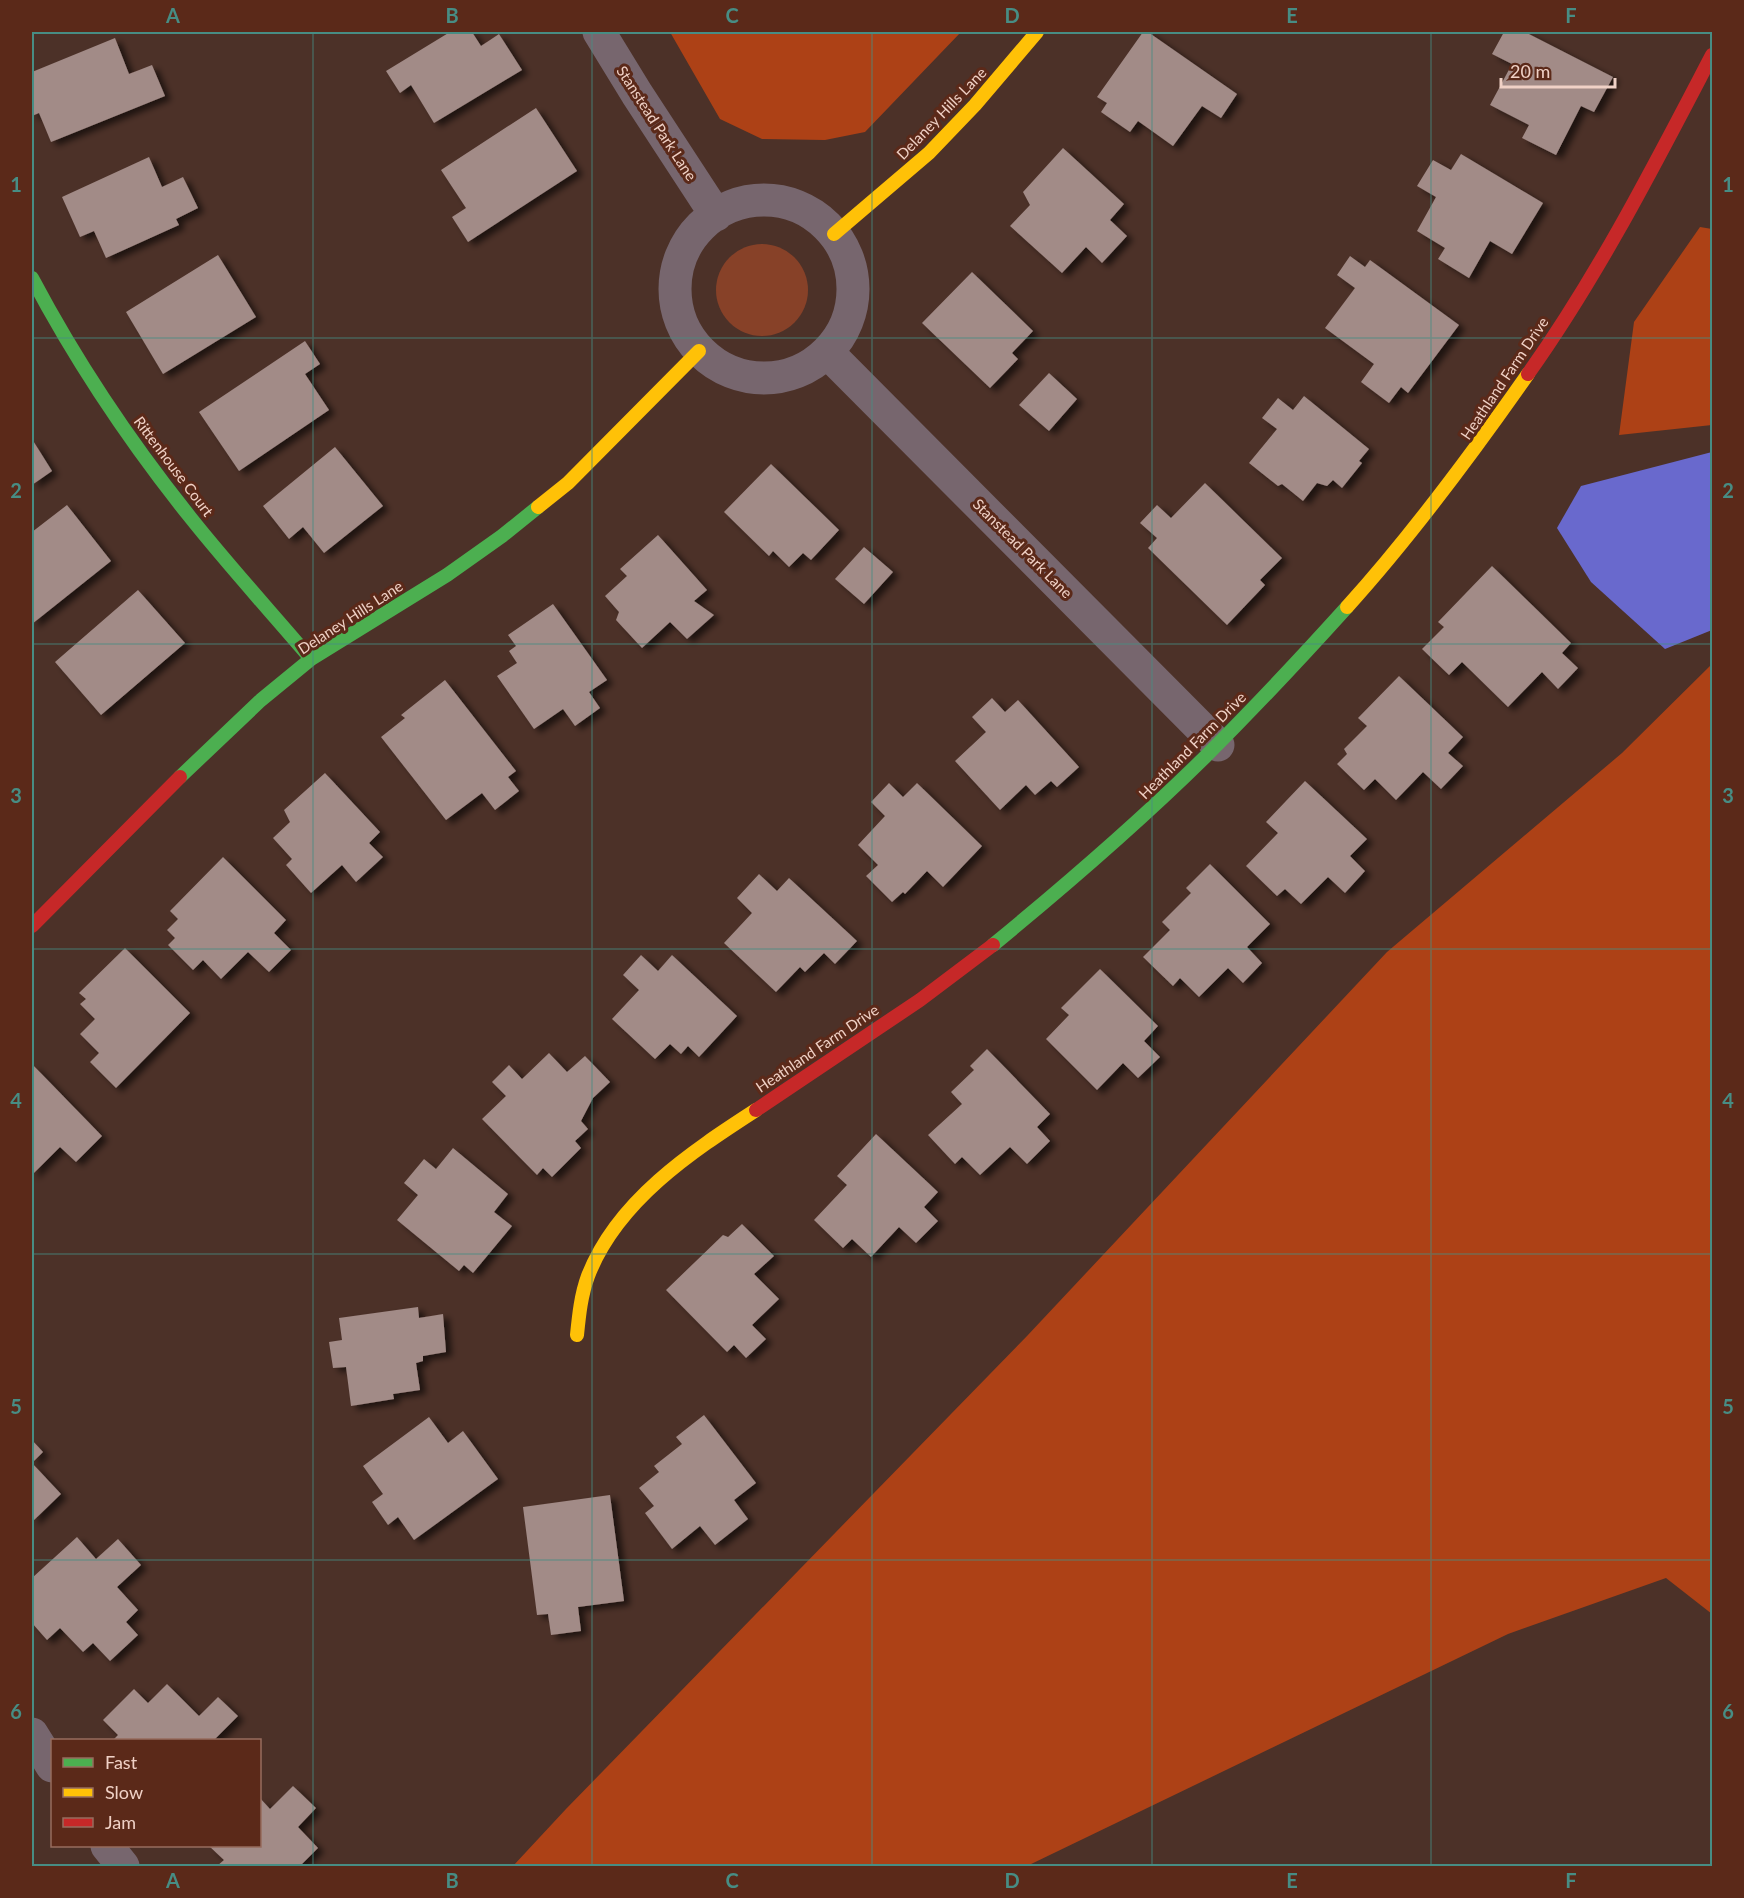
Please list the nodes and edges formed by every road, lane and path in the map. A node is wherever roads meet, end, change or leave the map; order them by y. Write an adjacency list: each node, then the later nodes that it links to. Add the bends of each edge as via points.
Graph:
1 (599, 32): 4 (street, Stanstead Park Lane)
2 (1037, 32): 5 (street, Delaney Hills Lane, via 929,153)
3 (1713, 55): 10 (street, Heathland Farm Drive, via 1607,250 1546,350 1469,459 1388,560)
4 (716, 215): 5 (street, via 740,204 766,200 792,204 815,216); 7 (street, via 693,236 678,264 675,295 682,325)
5 (834, 234): 8 (street, via 848,256 852,306 843,331)
6 (32, 278): 9 (street, Rittenhouse Court, via 132,441 191,518)
7 (699, 351): 8 (street, via 722,368 749,377 777,377 805,368); 9 (street, Delaney Hills Lane, via 568,483 502,536 447,575)
8 (827, 352): 10 (street, Stanstead Park Lane)
9 (311, 659): 11 (street, Delaney Hills Lane, via 210,747)
10 (1218, 745): 12 (street, Heathland Farm Drive, via 1146,814 960,970 717,1135 664,1176 624,1216 597,1257 582,1292)
11 (32, 926)
12 (577, 1335)
13 (32, 1734): 14 (street)
14 (51, 1764)
15 (109, 1847): 16 (street)
16 (123, 1866)

